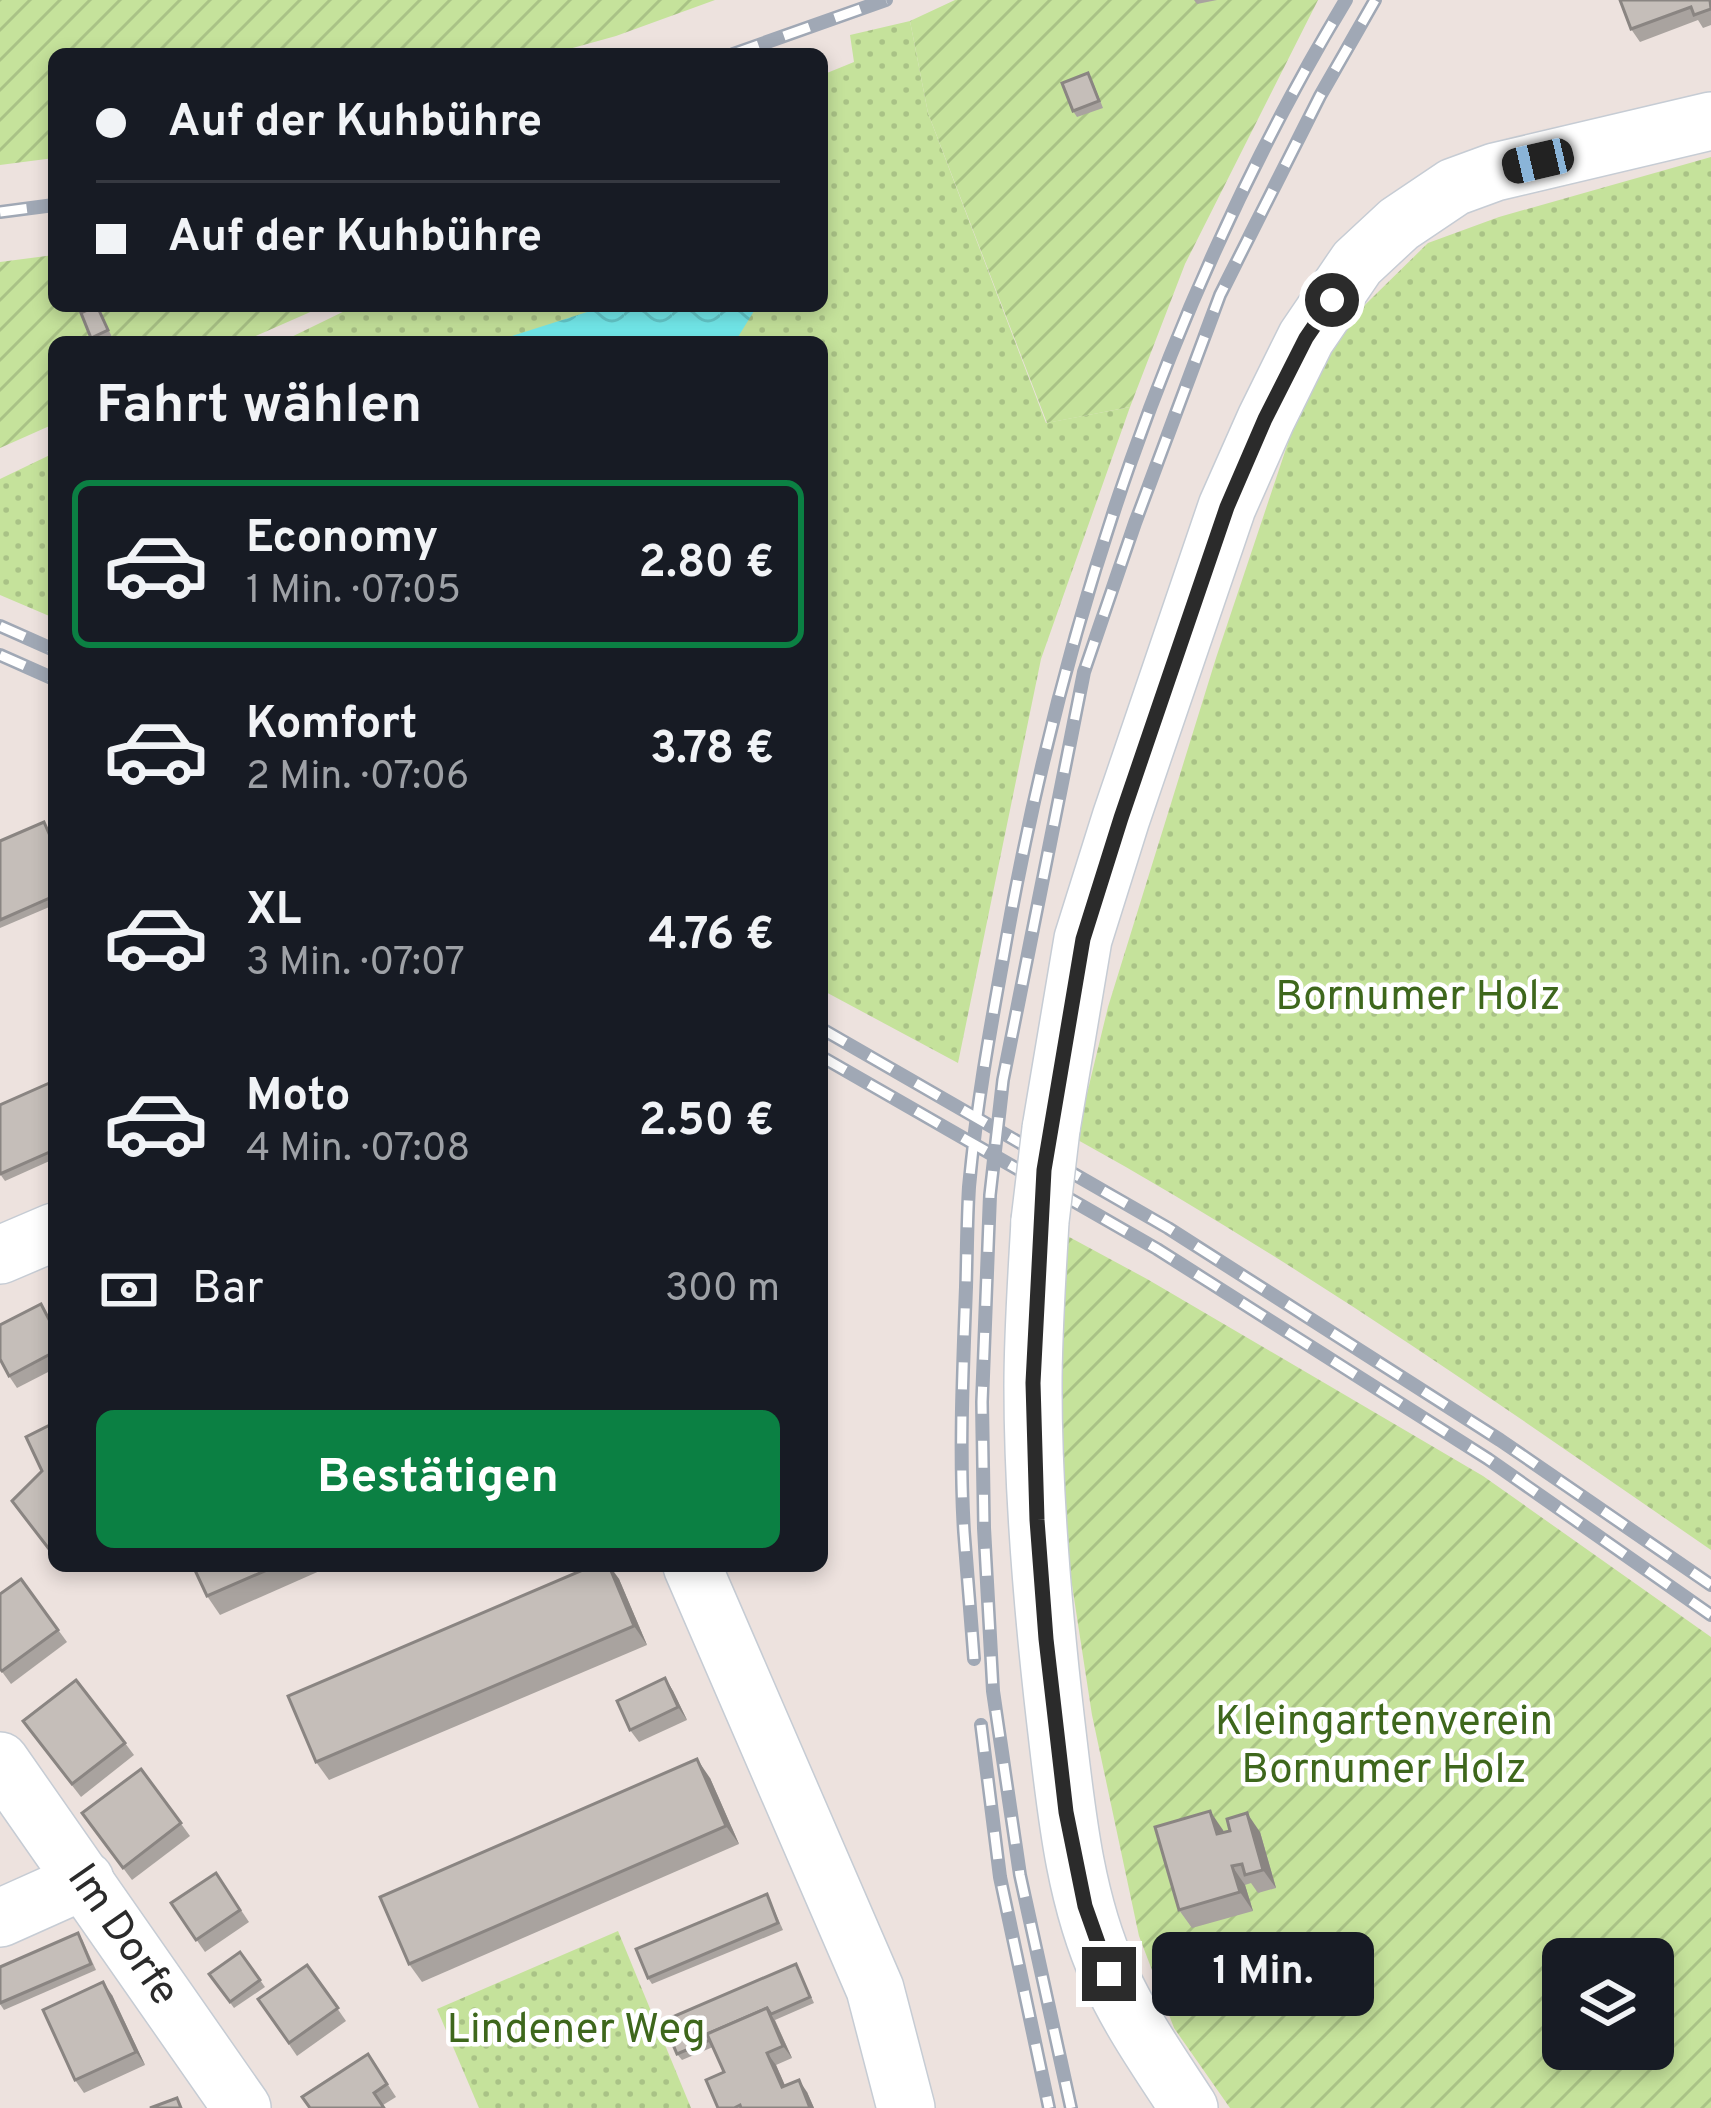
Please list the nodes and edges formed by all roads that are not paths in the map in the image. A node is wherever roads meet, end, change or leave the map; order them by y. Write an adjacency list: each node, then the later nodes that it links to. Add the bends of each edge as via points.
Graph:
1 (1711, 121): 8 (street, bridge, via 1454,187 1357,262 1306,338 1227,507 1083,939 1040,1221 1033,1383 1046,1639 1085,1906 1109,1974)
2 (695, 1572): 7 (street, via 875,1989)
3 (0, 1761): 4 (street, Im Dorfe)
4 (85, 1880): 5 (street); 6 (street, Im Dorfe)
5 (0, 1918)
6 (242, 2108)
7 (906, 2108)
8 (1189, 2108)

